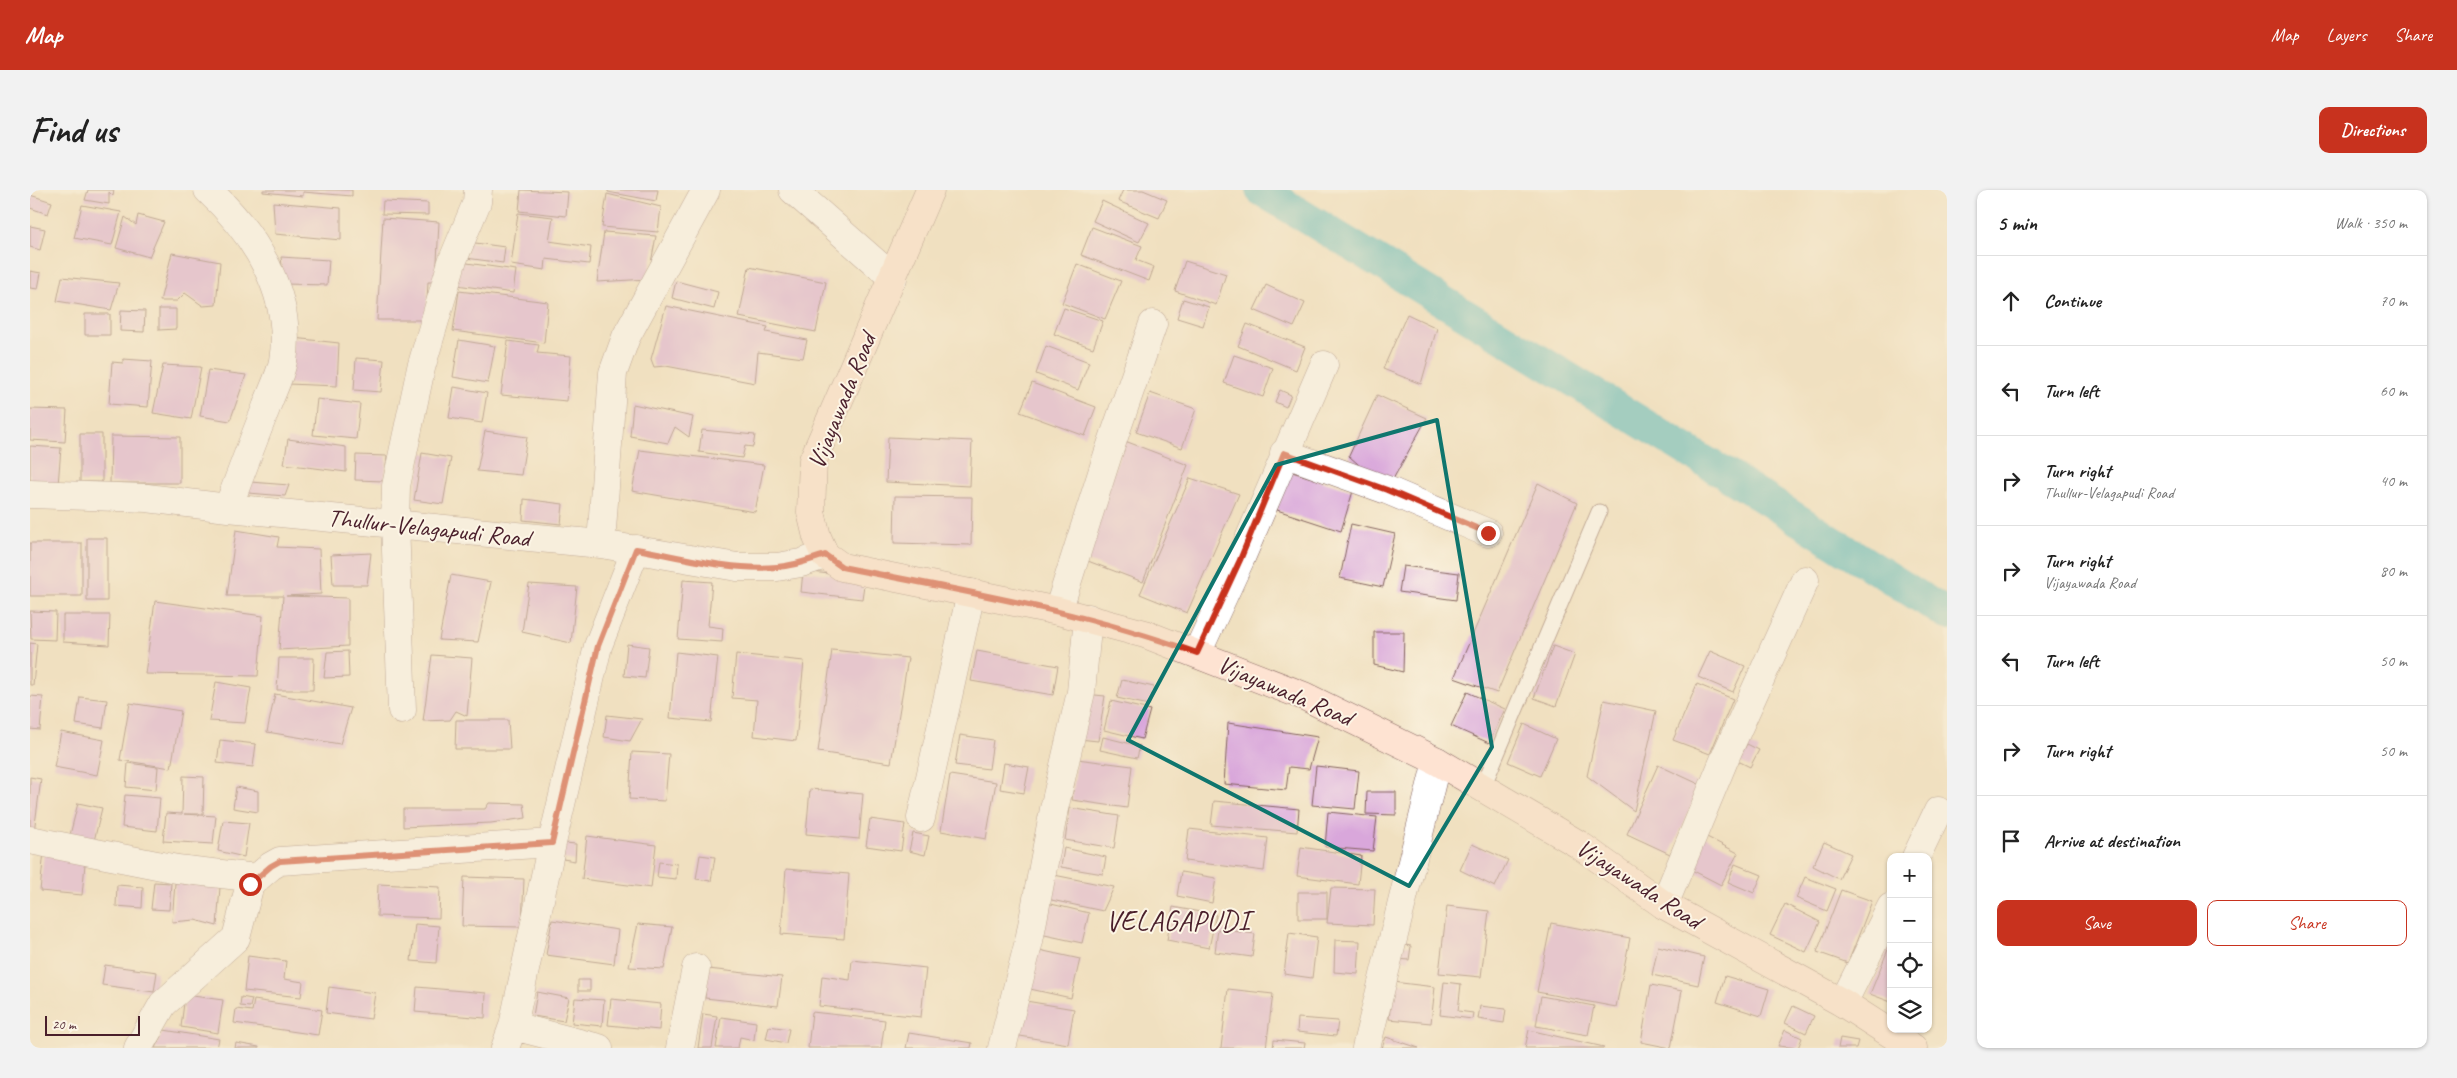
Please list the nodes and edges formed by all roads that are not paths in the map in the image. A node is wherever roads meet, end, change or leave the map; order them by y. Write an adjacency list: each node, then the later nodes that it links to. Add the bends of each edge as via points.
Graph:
1 (208, 190): 11 (street, via 243,228 268,269 282,309 285,331 283,363)
2 (478, 190): 13 (street, via 477,202 452,262 421,368 396,486)
3 (706, 190): 15 (street, via 626,337 613,373)
4 (792, 190): 6 (street)
5 (930, 190): 6 (main road, Vijayawada Road)
6 (893, 278): 17 (main road, Vijayawada Road, via 813,460 811,512)
7 (1153, 324): 20 (street)
8 (1324, 365): 9 (street)
9 (1284, 453): 14 (street, via 1387,490); 22 (street)
10 (30, 494): 11 (street, Thullur-Velagapudi Road, via 147,498)
11 (228, 508): 13 (street, Thullur-Velagapudi Road)
12 (1599, 512): 25 (lane)
13 (395, 524): 15 (street, Thullur-Velagapudi Road); 23 (street)
14 (1488, 533)
15 (601, 544): 16 (street, Thullur-Velagapudi Road)
16 (636, 549): 17 (street, Thullur-Velagapudi Road, via 737,567 777,567); 29 (street, via 598,646)
17 (825, 555): 19 (main road, Vijayawada Road, via 842,567)
18 (1805, 580): 32 (street, via 1727,753)
19 (971, 593): 20 (main road, Vijayawada Road); 27 (street)
20 (1058, 610): 21 (main road, Vijayawada Road)
21 (1088, 618): 22 (main road, Vijayawada Road); 40 (street, via 1082,692)
22 (1197, 653): 24 (main road, Vijayawada Road, via 1304,696)
23 (402, 710)
24 (1437, 760): 25 (main road, Vijayawada Road); 41 (street)
25 (1482, 789): 32 (main road, Vijayawada Road, via 1578,844)
26 (1938, 811): 30 (street)
27 (921, 818)
28 (30, 840): 31 (street, via 177,869)
29 (552, 843): 31 (street, via 291,859 275,863); 36 (street)
30 (1918, 853)
31 (256, 878): 37 (street, via 250,884 236,938 163,1004)
32 (1664, 905): 35 (main road, Vijayawada Road)
33 (1887, 915): 35 (street)
34 (696, 968): 39 (street)
35 (1843, 1003): 42 (main road, Vijayawada Road)
36 (509, 1037): 38 (street)
37 (138, 1048)
38 (599, 1048)
39 (680, 1048)
40 (1002, 1048)
41 (1366, 1048)
42 (1913, 1048)

